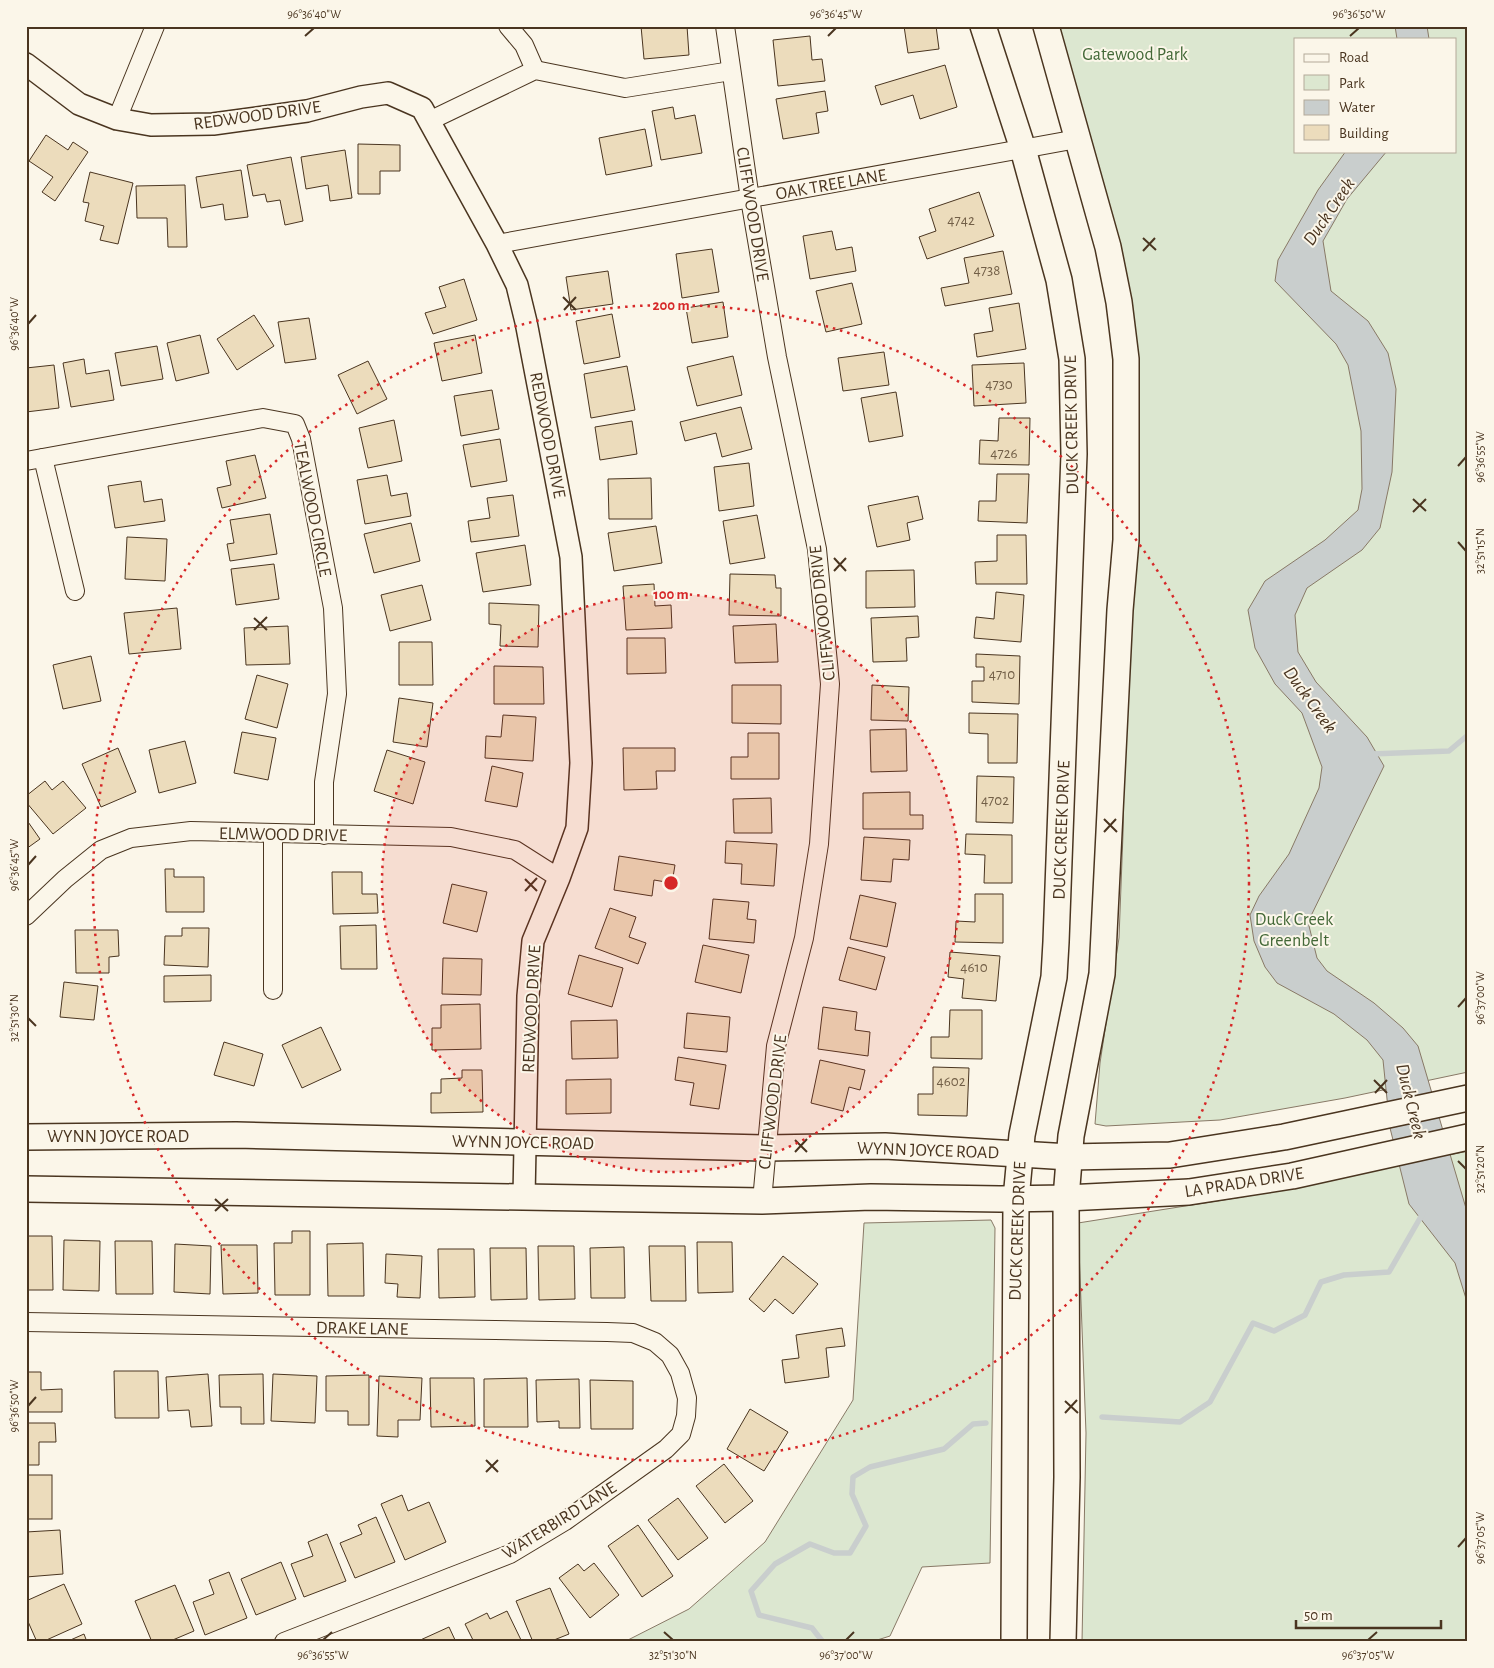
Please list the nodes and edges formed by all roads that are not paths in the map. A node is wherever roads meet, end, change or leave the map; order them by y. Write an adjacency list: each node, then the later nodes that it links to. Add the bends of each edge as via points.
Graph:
1 (155, 26): 9 (street)
2 (508, 26): 7 (street, via 524,45)
3 (724, 26): 8 (street, CLIFFWOOD DRIVE)
4 (983, 26): 12 (main road, DUCK CREEK DRIVE)
5 (1046, 26): 11 (main road)
6 (27, 67): 9 (street, REDWOOD DRIVE, via 79,104)
7 (535, 70): 8 (street, via 625,88); 10 (street)
8 (731, 71): 13 (street, CLIFFWOOD DRIVE)
9 (117, 119): 10 (street, REDWOOD DRIVE, via 151,125 213,124 306,111 388,92 422,108)
10 (429, 121): 14 (street, REDWOOD DRIVE)
11 (1076, 138): 12 (street, OAK TREE LANE); 28 (main road, via 1108,247 1125,349 1126,540 1102,974)
12 (1023, 148): 13 (street, OAK TREE LANE); 27 (main road, DUCK CREEK DRIVE, via 1059,280 1072,359 1074,454 1055,968)
13 (750, 199): 14 (street, OAK TREE LANE); 26 (street, CLIFFWOOD DRIVE, via 777,357 817,550 830,684 819,844 804,938 776,1046)
14 (497, 244): 19 (street, REDWOOD DRIVE, via 517,285 526,322 571,556 580,763 577,828)
15 (35, 459): 16 (street); 18 (street, TEALWOOD CIRCLE, via 263,418 294,424 301,440 333,608 337,694 324,782)
16 (75, 591)
17 (274, 833): 18 (street, ELMWOOD DRIVE); 20 (street, ELMWOOD DRIVE, via 190,831 132,838 101,850); 21 (street)
18 (324, 835): 19 (street, ELMWOOD DRIVE, via 451,837 515,850)
19 (559, 878): 25 (street, REDWOOD DRIVE, via 533,941 528,996)
20 (26, 916)
21 (273, 990)
22 (1468, 1098): 28 (main road, via 1284,1137 1170,1155)
23 (26, 1137): 25 (main road, WYNN JOYCE ROAD, via 236,1136)
24 (1468, 1137): 31 (main road, LA PRADA DRIVE, via 1292,1176 1189,1192)
25 (526, 1142): 26 (main road, WYNN JOYCE ROAD); 30 (street, REDWOOD DRIVE)
26 (766, 1148): 27 (main road, WYNN JOYCE ROAD, via 885,1146); 33 (street, CLIFFWOOD DRIVE)
27 (1020, 1154): 28 (main road); 32 (main road, DUCK CREEK DRIVE)
28 (1069, 1156): 31 (main road)
29 (26, 1189): 30 (main road)
30 (524, 1197): 33 (main road)
31 (1066, 1198): 32 (main road, LA PRADA DRIVE); 38 (main road, via 1067,1477)
32 (1016, 1199): 33 (main road, via 870,1196); 37 (main road, DUCK CREEK DRIVE)
33 (762, 1201)
34 (26, 1322): 35 (street, DRAKE LANE, via 634,1333 655,1342 670,1355)
35 (680, 1374): 36 (street, WATERBIRD LANE, via 687,1398 681,1434 666,1449 565,1521 510,1554)
36 (284, 1642)
37 (1014, 1642)
38 (1063, 1642)

